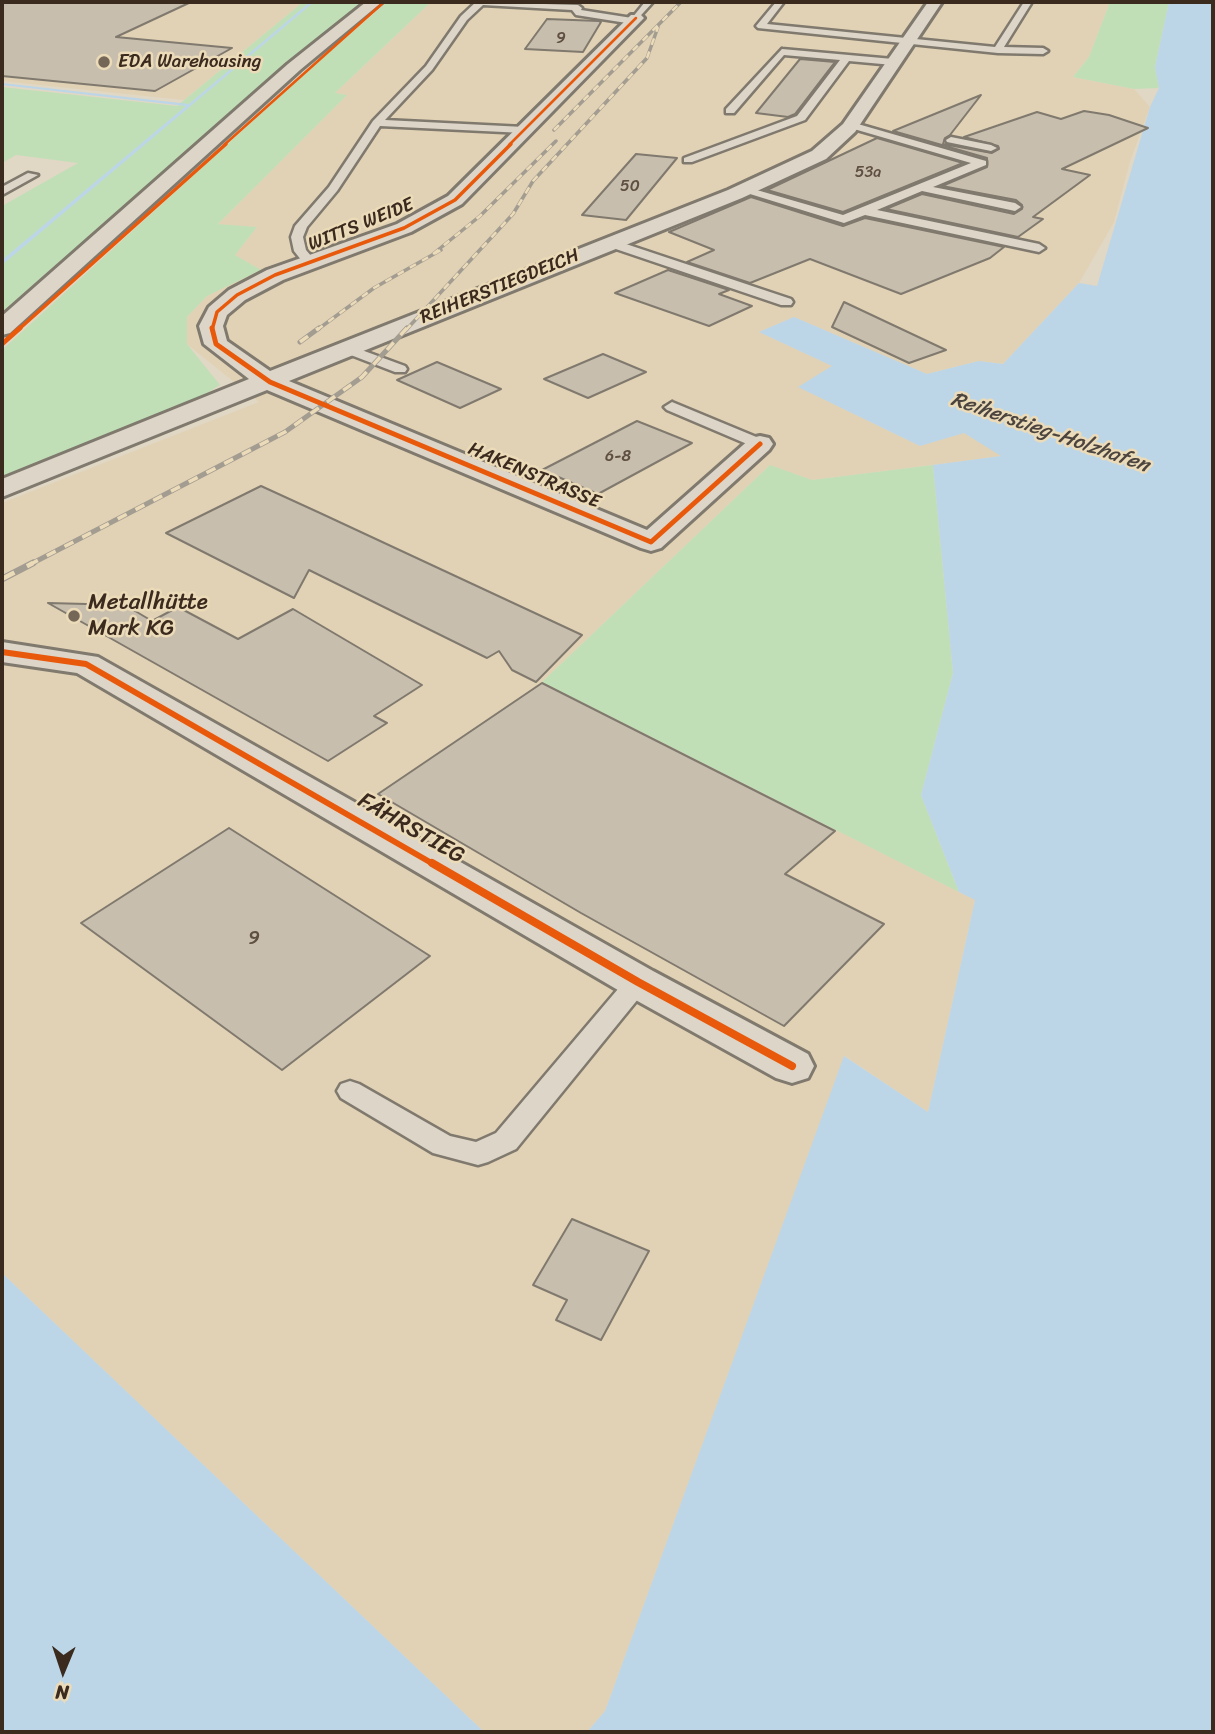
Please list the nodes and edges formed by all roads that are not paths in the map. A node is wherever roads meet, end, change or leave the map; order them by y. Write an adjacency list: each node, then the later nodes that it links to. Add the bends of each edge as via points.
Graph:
1 (375, 2): 30 (street, via 295,67)
2 (481, 2): 7 (lane); 15 (lane, via 429,68)
3 (649, 2): 8 (lane, WITTS WEIDE)
4 (780, 2): 9 (lane, via 761,26)
5 (935, 2): 9 (street, REIHERSTIEGDEICH)
6 (1028, 2): 10 (lane)
7 (581, 5): 8 (lane, via 576,12)
8 (635, 20): 17 (street, WITTS WEIDE)
9 (906, 41): 10 (lane); 13 (street, REIHERSTIEGDEICH)
10 (998, 50): 11 (lane)
11 (1043, 51)
12 (846, 58): 13 (lane); 14 (lane, via 782,52); 19 (lane, via 801,118)
13 (893, 62): 16 (street, REIHERSTIEGDEICH)
14 (730, 111)
15 (377, 123): 17 (lane); 28 (lane, via 333,189 300,226 300,251)
16 (851, 125): 18 (lane, via 899,129); 21 (lane, via 982,163); 22 (street, REIHERSTIEGDEICH, via 819,155)
17 (524, 130): 28 (street, WITTS WEIDE, via 455,200 404,228)
18 (991, 148)
19 (688, 160)
20 (32, 175): 23 (lane)
21 (922, 188): 24 (lane); 25 (lane)
22 (743, 190): 25 (lane, via 844,219); 26 (street, REIHERSTIEGDEICH)
23 (2, 192)
24 (1016, 207)
25 (865, 211): 27 (lane)
26 (611, 243): 29 (lane); 31 (street, REIHERSTIEGDEICH)
27 (1039, 248)
28 (310, 263): 33 (street, WITTS WEIDE, via 237,295 217,312 211,326 216,344)
29 (786, 302)
30 (2, 328)
31 (348, 349): 32 (lane); 33 (street, REIHERSTIEGDEICH)
32 (400, 369)
33 (270, 382): 35 (street, HAKENSTRASSE, via 651,542); 36 (street, REIHERSTIEGDEICH)
34 (672, 407): 35 (lane)
35 (760, 444)
36 (2, 489)
37 (2, 652): 38 (street, FÄHRSTIEG, via 86,664)
38 (638, 982): 39 (street, FÄHRSTIEG); 40 (lane, via 506,1141 478,1154 443,1146)
39 (792, 1066)
40 (350, 1091)

